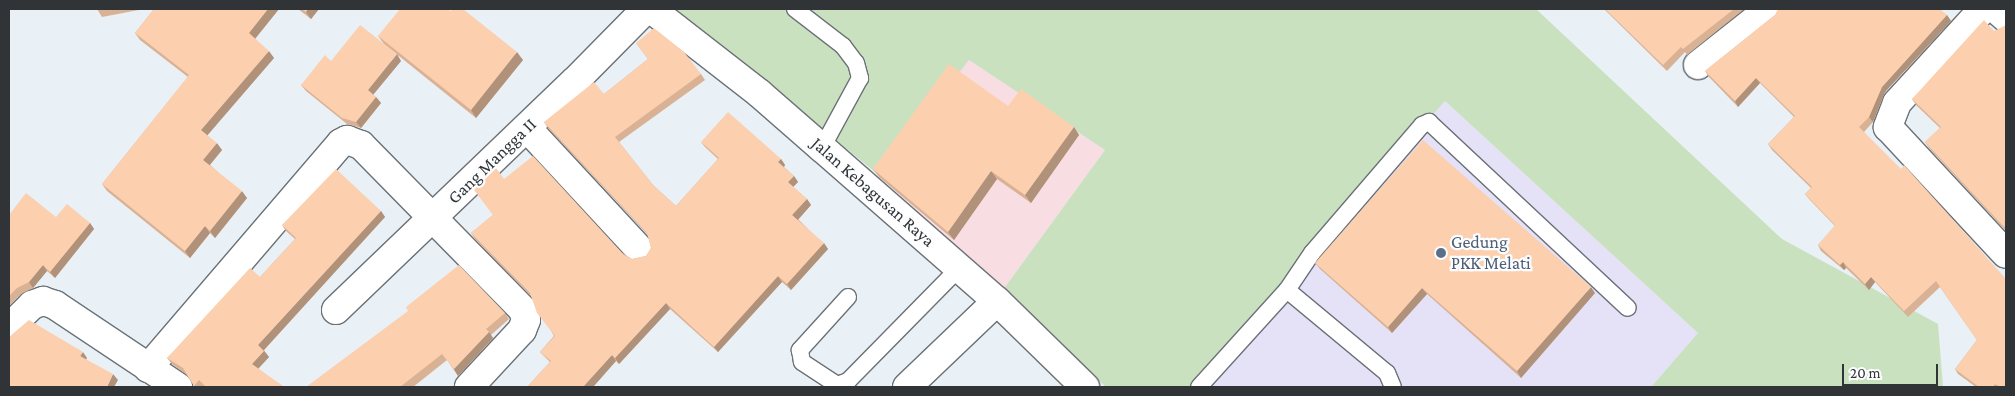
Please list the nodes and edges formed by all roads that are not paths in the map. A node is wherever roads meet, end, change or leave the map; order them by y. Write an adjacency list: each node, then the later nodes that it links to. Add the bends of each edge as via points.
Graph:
1 (646, 9): 9 (street, Gang Mangga II)
2 (651, 9): 10 (street, Jalan Kebagusan Raya, via 760,94)
3 (795, 9): 10 (lane, via 843,46 856,63 860,78)
4 (1769, 9): 8 (street)
5 (1982, 9): 13 (street, via 1896,104 1888,127)
6 (1996, 9): 7 (street)
7 (2006, 18)
8 (1698, 65)
9 (527, 128): 11 (street, Gang Mangga II); 12 (street)
10 (822, 148): 14 (street, Jalan Kebagusan Raya)
11 (432, 218): 19 (street, Gang Mangga II); 21 (street, via 361,145 347,140 341,143); 24 (street, via 523,310 526,320)
12 (640, 250)
13 (2006, 254)
14 (960, 268): 16 (lane, via 848,381 837,385 802,362 800,350); 17 (street, Jalan Kebagusan Raya)
15 (1287, 290): 18 (lane, via 1312,253 1422,125 1429,122); 26 (lane); 27 (lane, via 1387,372)
16 (848, 297)
17 (997, 301): 22 (street, Jalan Kebagusan Raya); 25 (street)
18 (1628, 308)
19 (336, 310)
20 (9, 328): 21 (street, via 32,305 43,301 54,305)
21 (148, 368): 23 (street)
22 (1082, 386)
23 (178, 387)
24 (469, 387)
25 (906, 387)
26 (1199, 387)
27 (1393, 387)

